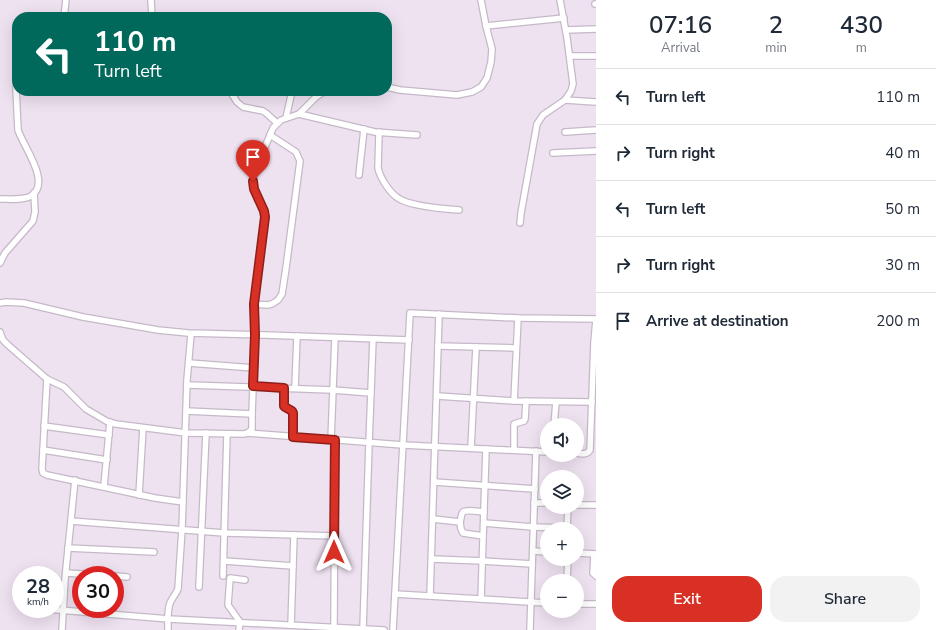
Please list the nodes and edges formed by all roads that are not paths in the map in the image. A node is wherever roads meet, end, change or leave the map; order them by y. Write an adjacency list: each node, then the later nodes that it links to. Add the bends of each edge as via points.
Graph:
1 (66, 0): 5 (street)
2 (151, 0): 6 (street)
3 (482, 0): 8 (street)
4 (560, 0): 7 (street)
5 (65, 12)
6 (152, 12)
7 (564, 18): 8 (street); 10 (street)
8 (486, 26): 13 (street, via 492,49 491,62 487,78 481,87 457,95)
9 (596, 29): 10 (street)
10 (566, 30): 11 (street)
11 (570, 56): 12 (street); 18 (street, via 573,84)
12 (596, 56)
13 (392, 88)
14 (16, 96): 32 (street, via 18,130 39,179)
15 (233, 96): 22 (street, via 242,107 263,111)
16 (291, 96): 21 (street)
17 (318, 96): 20 (street)
18 (565, 100): 19 (street); 35 (street, via 543,115 537,124)
19 (596, 102)
20 (299, 114): 21 (street); 23 (street)
21 (286, 118): 22 (street)
22 (277, 123): 27 (street)
23 (364, 129): 25 (street); 31 (street)
24 (596, 130): 26 (street)
25 (379, 132): 28 (street); 34 (street, via 379,173 385,185 398,198 410,203)
26 (566, 132)
27 (270, 135): 39 (street, via 253,181 265,217); 39 (street, via 296,152 300,161 282,294 272,304)
28 (417, 135)
29 (596, 151): 30 (street)
30 (553, 153)
31 (359, 175)
32 (34, 193): 33 (street, via 27,198); 36 (street, via 35,212 32,221)
33 (0, 199)
34 (459, 210)
35 (520, 223)
36 (2, 252): 37 (street)
37 (0, 263)
38 (0, 303): 44 (street, via 24,303 98,320)
39 (254, 304): 45 (street)
40 (439, 314): 41 (street); 49 (street, via 410,313); 50 (street)
41 (518, 318): 42 (street); 52 (street)
42 (596, 320): 53 (street)
43 (0, 332): 56 (street, via 8,346)
44 (191, 334): 45 (street); 54 (street)
45 (255, 335): 46 (street); 55 (street)
46 (297, 336): 47 (street); 60 (street)
47 (335, 338): 48 (street); 62 (street)
48 (373, 339): 49 (street); 63 (street)
49 (409, 340): 85 (street)
50 (438, 346): 51 (street); 64 (street)
51 (476, 347): 52 (street); 65 (street)
52 (516, 348): 66 (street)
53 (595, 350): 61 (street)
54 (189, 363): 55 (street); 57 (street)
55 (254, 368): 58 (street)
56 (47, 379): 73 (street, via 64,387 86,409); 74 (street)
57 (187, 385): 58 (street); 70 (street)
58 (253, 386): 59 (street); 71 (street)
59 (284, 388): 60 (street); 82 (street, via 284,406 293,413)
60 (295, 388): 62 (street)
61 (594, 388): 69 (street)
62 (333, 390): 63 (street); 83 (street)
63 (371, 393): 84 (street)
64 (437, 396): 65 (street); 86 (street)
65 (474, 398): 66 (street); 87 (street)
66 (514, 400): 67 (street)
67 (526, 401): 68 (street); 90 (street, via 524,421 514,424)
68 (556, 402): 69 (street); 72 (street)
69 (592, 402): 75 (street)
70 (186, 411): 71 (street); 77 (street)
71 (252, 414): 79 (street, via 252,429)
72 (555, 418)
73 (110, 422): 76 (street); 81 (street)
74 (44, 426): 81 (street); 89 (street)
75 (594, 427): 93 (street, via 589,453)
76 (143, 428): 77 (street); 100 (street)
77 (186, 433): 78 (street); 101 (street)
78 (206, 433): 80 (street); 114 (street)
79 (248, 433): 80 (street); 82 (street)
80 (227, 434): 115 (street)
81 (109, 435): 94 (street)
82 (293, 437): 83 (street)
83 (333, 440): 84 (street); 117 (street)
84 (368, 442): 85 (street); 151 (street)
85 (403, 445): 86 (street); 136 (street)
86 (436, 447): 87 (street); 96 (street)
87 (471, 448): 88 (street)
88 (486, 449): 90 (street); 98 (street)
89 (43, 450): 94 (street); 95 (street, via 44,473)
90 (514, 450): 91 (street)
91 (536, 451): 92 (street); 99 (street)
92 (540, 451)
93 (584, 454)
94 (107, 460): 97 (street)
95 (75, 480): 97 (street); 108 (street)
96 (434, 482): 98 (street); 107 (street)
97 (104, 486): 100 (street)
98 (485, 486): 99 (street); 106 (street)
99 (534, 489): 102 (street)
100 (139, 494): 101 (street)
101 (183, 502): 113 (street)
102 (534, 503): 103 (street); 111 (street)
103 (540, 503)
104 (584, 504): 105 (street)
105 (596, 505)
106 (484, 512): 109 (street, via 464,511); 110 (street)
107 (433, 519): 109 (street); 125 (street)
108 (71, 521): 113 (street); 119 (street)
109 (460, 522): 118 (street, via 463,533)
110 (484, 523): 111 (street); 118 (street)
111 (533, 527): 112 (street); 120 (street)
112 (540, 527)
113 (182, 529): 114 (street); 146 (street, via 178,589 170,603)
114 (202, 531): 115 (street); 135 (street)
115 (224, 533): 116 (street); 126 (street)
116 (294, 535): 117 (street); 129 (street)
117 (334, 536): 150 (street)
118 (483, 536): 127 (street)
119 (68, 548): 121 (street); 130 (street)
120 (533, 551): 122 (street); 128 (street)
121 (154, 552)
122 (540, 552)
123 (584, 553): 124 (street)
124 (595, 554): 133 (street, via 593,573)
125 (432, 559): 127 (street); 137 (street)
126 (224, 561): 129 (street); 132 (street)
127 (483, 561): 128 (street); 139 (street)
128 (532, 564): 140 (street)
129 (293, 566): 148 (street)
130 (66, 573): 131 (street); 138 (street)
131 (72, 573)
132 (223, 576)
133 (596, 576)
134 (245, 580): 147 (street, via 230,578 228,605)
135 (199, 587)
136 (395, 594): 137 (street); 156 (street)
137 (430, 596): 139 (street)
138 (64, 598)
139 (481, 599): 140 (street)
140 (531, 602): 141 (street); 157 (street)
141 (540, 603)
142 (584, 604): 143 (street)
143 (596, 604)
144 (64, 610): 146 (street)
145 (63, 618): 152 (street)
146 (169, 619): 147 (street); 153 (street)
147 (240, 622): 149 (street); 154 (street)
148 (291, 625): 149 (street); 150 (street)
149 (281, 627)
150 (334, 627): 151 (street)
151 (363, 629): 155 (street)
152 (62, 630)
153 (168, 630)
154 (240, 630)
155 (384, 630)
156 (393, 630)
157 (530, 630)

